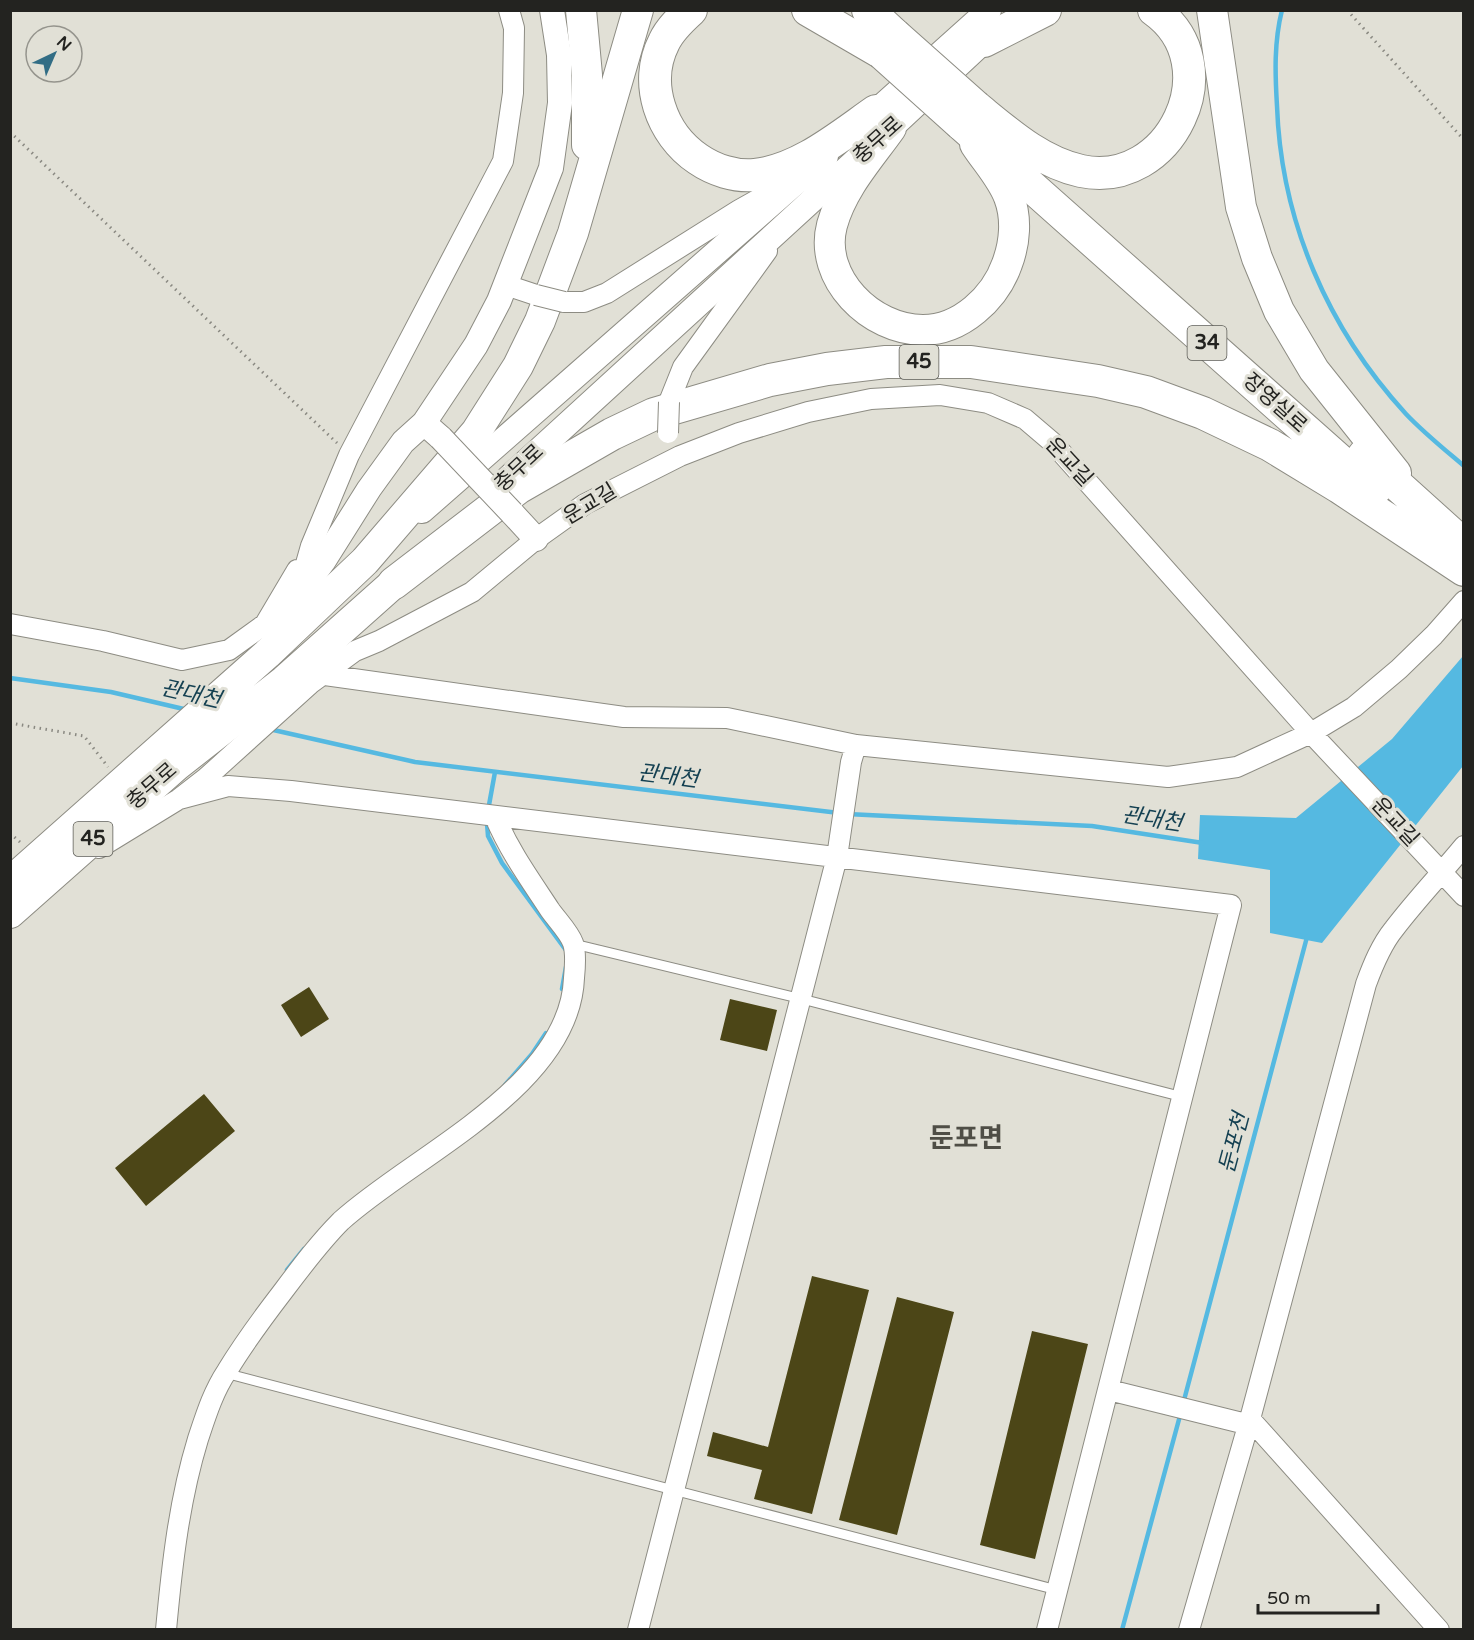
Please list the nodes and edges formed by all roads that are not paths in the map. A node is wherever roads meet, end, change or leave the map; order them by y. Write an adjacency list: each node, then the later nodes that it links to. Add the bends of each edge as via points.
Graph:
1 (509, 10): 26 (street, via 514,28 513,93 502,161 349,454)
2 (552, 10): 22 (street, via 559,55 560,103 550,168)
3 (581, 10): 21 (main road, via 587,75 587,156)
4 (638, 10): 21 (main road, 45)
5 (691, 10): 18 (highway, via 664,42 658,57 655,90 666,125 677,141 704,162 721,171 755,175 815,153)
6 (808, 10): 15 (highway)
7 (834, 10): 15 (highway, 34)
8 (868, 10): 15 (highway, 34)
9 (1018, 10): 14 (street, 충무로)
10 (1046, 10): 14 (highway)
11 (1154, 10): 17 (highway, via 1170,25 1184,49 1189,64 1189,90 1172,132 1143,160 1114,172 1065,166)
12 (1212, 10): 16 (main road)
13 (1227, 10): 16 (main road)
14 (986, 26): 18 (street, 충무로)
15 (889, 44): 17 (highway, 34, bridge)
16 (1226, 100): 27 (main road, via 1241,207 1279,311 1314,370)
17 (969, 116): 18 (main road, via 1009,196 1014,222 1012,246 1005,271 974,311 951,324 924,330 894,325 865,308 841,283 830,254 832,225); 27 (highway, 장영실로 / 34)
18 (883, 120): 19 (street, 충무로); 20 (street, 충무로)
19 (808, 172): 22 (street, bridge, via 739,210 607,293 584,302 564,302); 28 (street, 충무로)
20 (789, 221): 24 (street, bridge, via 683,367 669,402 668,434); 29 (street, 충무로)
21 (573, 233): 28 (main road, 45, via 540,321 496,402 476,432)
22 (506, 285): 23 (street)
23 (433, 430): 25 (street, bridge); 30 (street, via 403,442)
24 (680, 456): 25 (street, 운교길, via 585,504); 35 (street, 운교길, via 808,412 871,399 940,395 988,403 1025,419 1052,442)
25 (536, 540): 34 (street, 운교길, via 472,592)
26 (310, 546): 30 (street); 32 (street, via 265,624 229,650 182,660)
27 (1461, 555): 29 (highway, 45, via 1270,445 1203,413 1146,392 971,362 886,362 770,380 654,414 518,488)
28 (365, 561): 33 (main road, 충무로 / 45)
29 (394, 583): 34 (main road, 충무로 / 45)
30 (296, 600): 33 (street)
31 (1464, 601): 35 (street, via 1399,669)
32 (10, 624)
33 (256, 663): 37 (main road, 충무로 / 45)
34 (306, 680): 36 (street, via 624,717 727,718); 37 (main road, 충무로 / 45); 38 (street, 운교길, via 206,778)
35 (1315, 737): 36 (street, via 1237,766 1168,777); 42 (street, 운교길)
36 (853, 754): 41 (street)
37 (163, 762): 43 (main road, 충무로 / 45); 44 (main road, 충무로 / 45, via 121,786)
38 (179, 799): 39 (street, via 228,786); 43 (street)
39 (495, 817): 41 (street); 47 (street, via 508,846)
40 (1464, 846): 42 (street)
41 (838, 853): 48 (street); 49 (street, via 1231,905)
42 (1442, 871): 45 (street, 운교길); 52 (street, via 1392,930 1366,984)
43 (55, 873): 46 (main road, 충무로 / 45)
44 (10, 882)
45 (1464, 896)
46 (10, 913)
47 (573, 944): 48 (lane); 50 (street, via 574,980 569,1008 561,1031 544,1055 490,1112 341,1222 306,1260)
48 (802, 999): 49 (lane); 53 (street)
49 (1183, 1097): 51 (street)
50 (225, 1373): 53 (lane); 55 (street, via 209,1404 188,1473 173,1554)
51 (1116, 1392): 52 (street); 54 (street)
52 (1246, 1421): 58 (street); 59 (street)
53 (675, 1491): 54 (lane); 56 (street)
54 (1057, 1590): 57 (street)
55 (166, 1629)
56 (639, 1629)
57 (1047, 1629)
58 (1189, 1629)
59 (1438, 1629)

